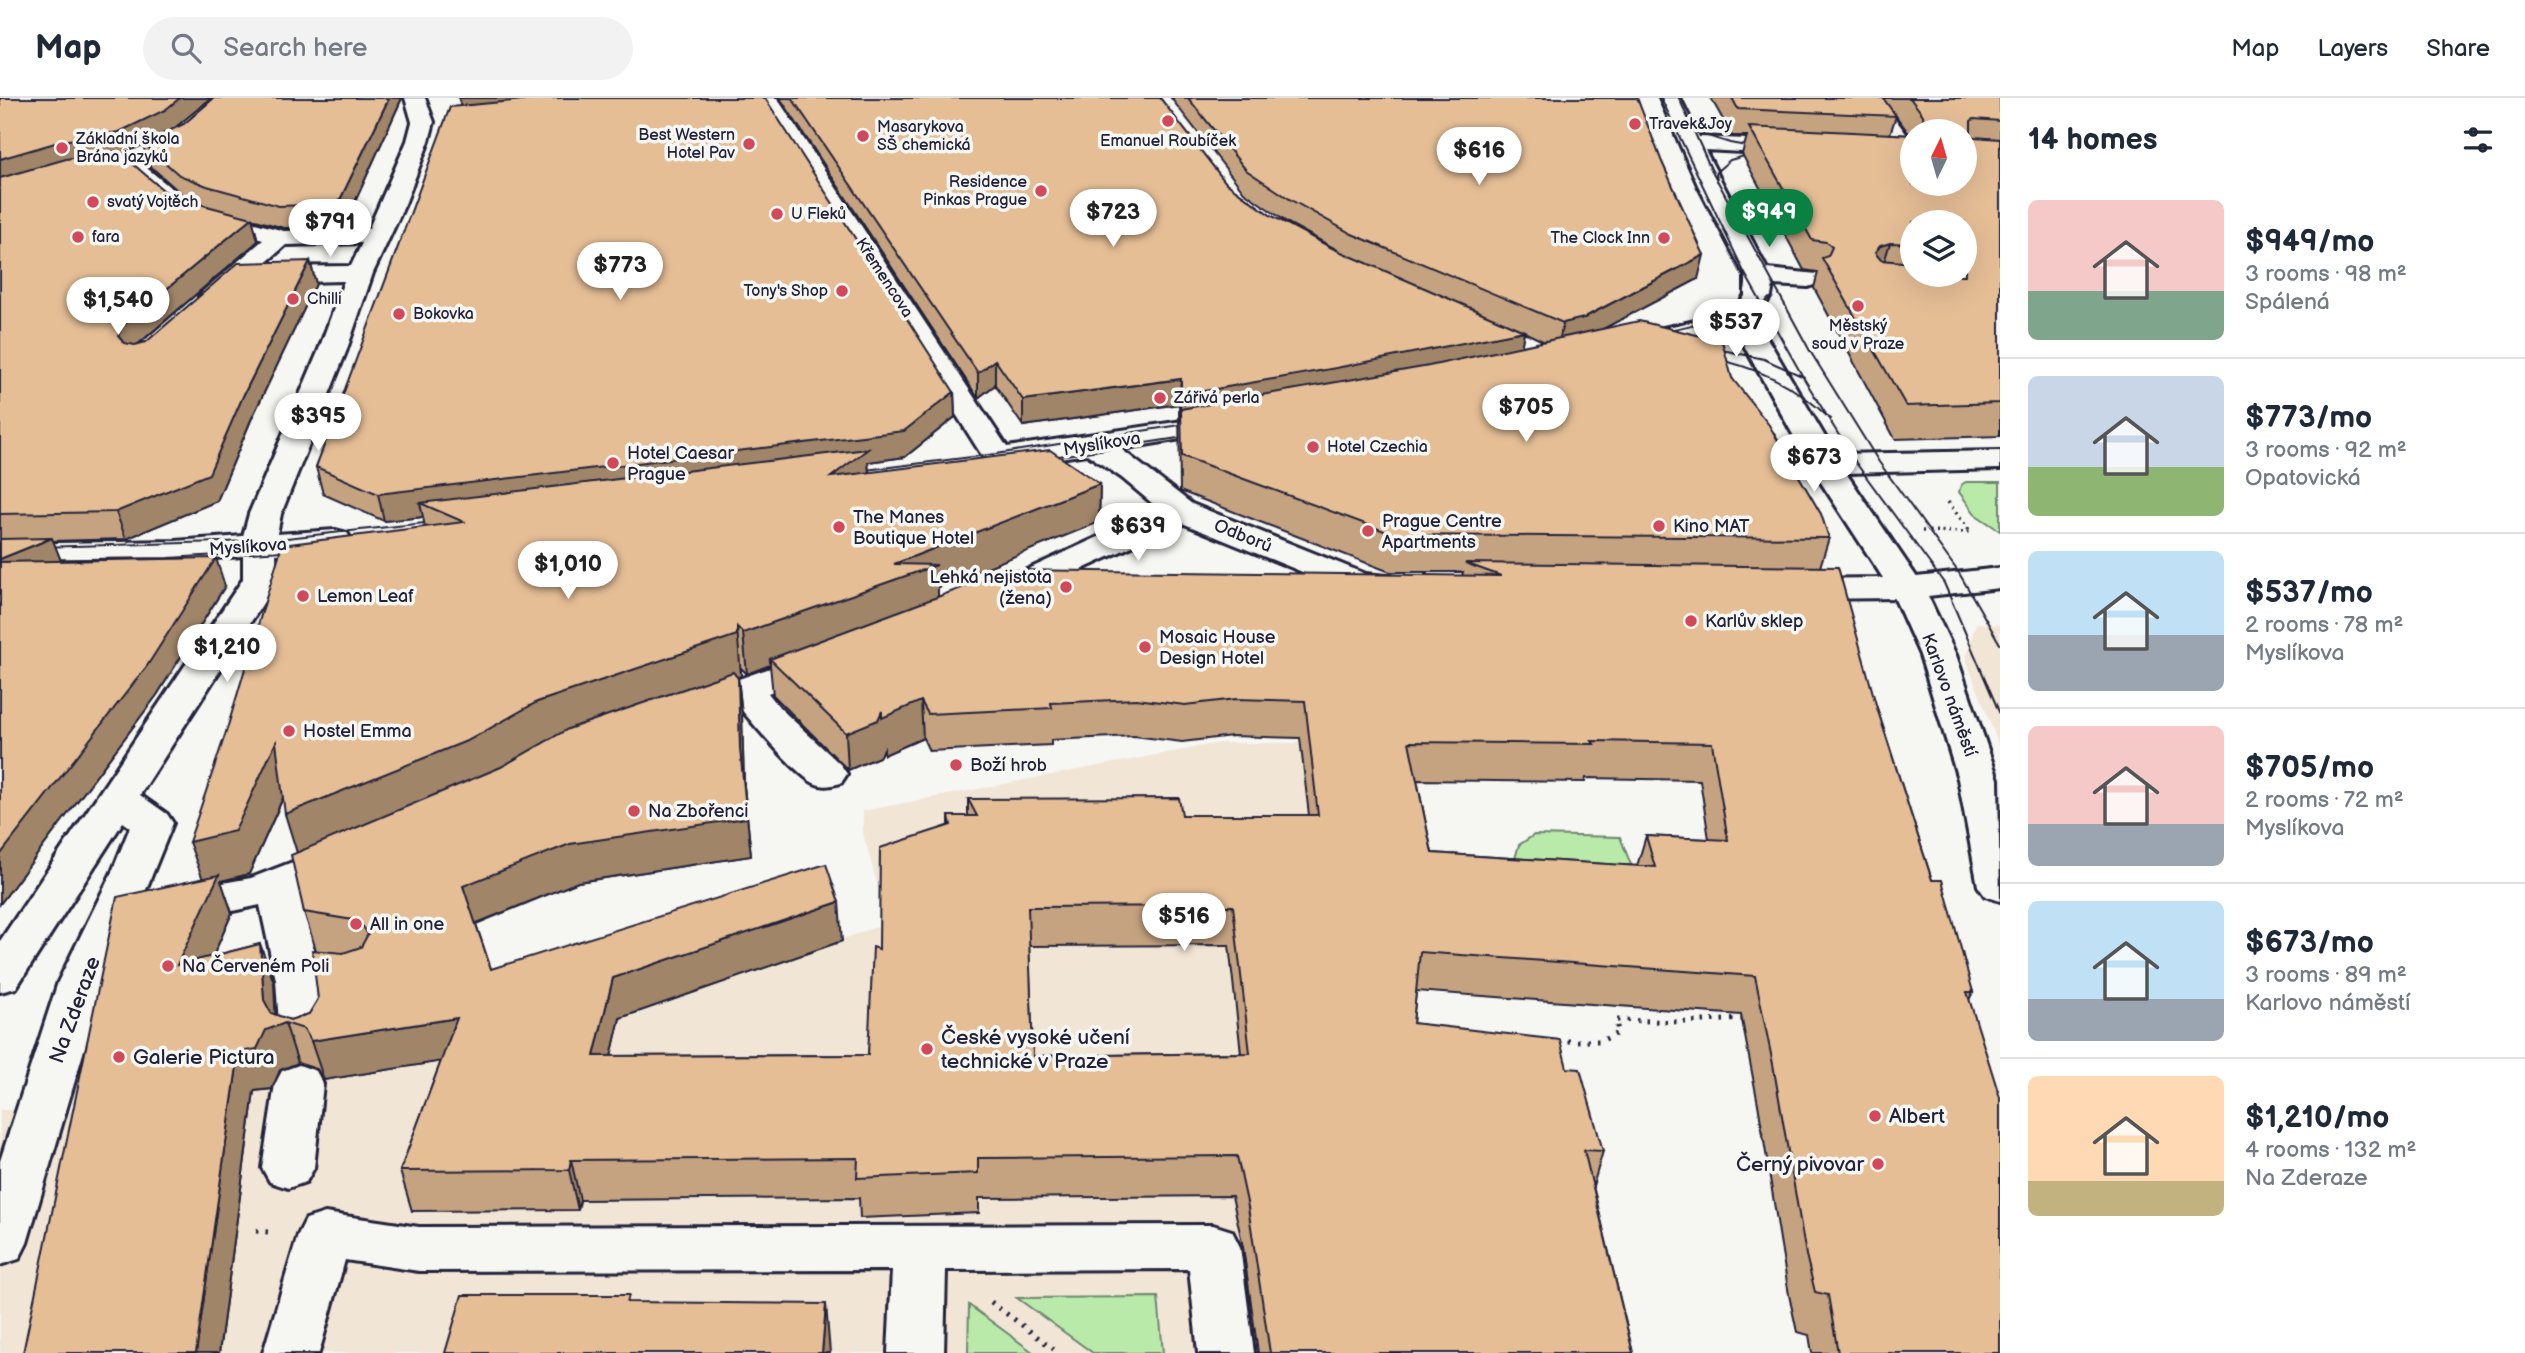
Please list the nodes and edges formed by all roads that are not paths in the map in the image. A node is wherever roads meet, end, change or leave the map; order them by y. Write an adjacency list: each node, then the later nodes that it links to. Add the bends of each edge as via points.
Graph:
1 (415, 98): 13 (street, via 430,121)
2 (767, 98): 24 (street, Křemencova)
3 (1670, 98): 6 (street)
4 (1870, 98): 5 (street)
5 (1900, 138)
6 (1691, 144): 7 (street); 17 (street)
7 (1819, 149)
8 (154, 152): 11 (street)
9 (1883, 152): 10 (street)
10 (1900, 153)
11 (132, 162): 12 (street); 14 (street, via 139,176 176,205)
12 (107, 166)
13 (379, 234): 14 (street); 15 (street)
14 (280, 237): 16 (street)
15 (360, 274): 16 (street); 29 (street, via 265,514)
16 (238, 276): 19 (street)
17 (1758, 276): 18 (street); 20 (street, via 1760,291)
18 (1808, 279)
19 (191, 316)
20 (1743, 319): 21 (street, Karlovo náměstí); 21 (street, via 1608,348 1671,346 1725,355 1760,366)
21 (1774, 377): 26 (street, Karlovo náměstí)
22 (1252, 419): 23 (street, Myslíkova)
23 (1096, 446): 24 (street, Myslíkova); 27 (street, Odborů)
24 (985, 460)
25 (2000, 460): 26 (street)
26 (1825, 464): 37 (street, Karlovo náměstí)
27 (1181, 511): 30 (street, Odborů); 32 (street)
28 (363, 537): 29 (street, Myslíkova)
29 (260, 547): 31 (street, Myslíkova); 44 (street, via 257,586)
30 (1287, 553): 33 (street, Odborů); 36 (street, Odborů, via 1361,584)
31 (0, 554)
32 (1070, 564): 35 (street); 39 (street)
33 (1254, 573)
34 (2000, 578): 37 (street)
35 (1108, 582)
36 (1416, 585)
37 (1907, 588): 38 (street); 47 (street, Karlovo náměstí, via 1938,655 1978,779)
38 (1760, 589)
39 (972, 605)
40 (846, 652): 41 (street)
41 (746, 689): 42 (street); 43 (street, via 766,716)
42 (659, 720)
43 (827, 774)
44 (117, 798): 48 (street, Na Zderaze, via 152,822); 49 (street)
45 (379, 842): 46 (street)
46 (276, 885): 48 (street, via 191,906); 50 (street, via 307,974)
47 (2000, 886)
48 (113, 915): 51 (street, Na Zderaze, via 81,982)
49 (0, 976)
50 (288, 1168)
51 (0, 1244)
52 (920, 1249): 53 (street, via 419,1249 325,1235); 54 (street); 55 (street, via 1213,1247)
53 (291, 1353)
54 (916, 1353)
55 (1226, 1353)

